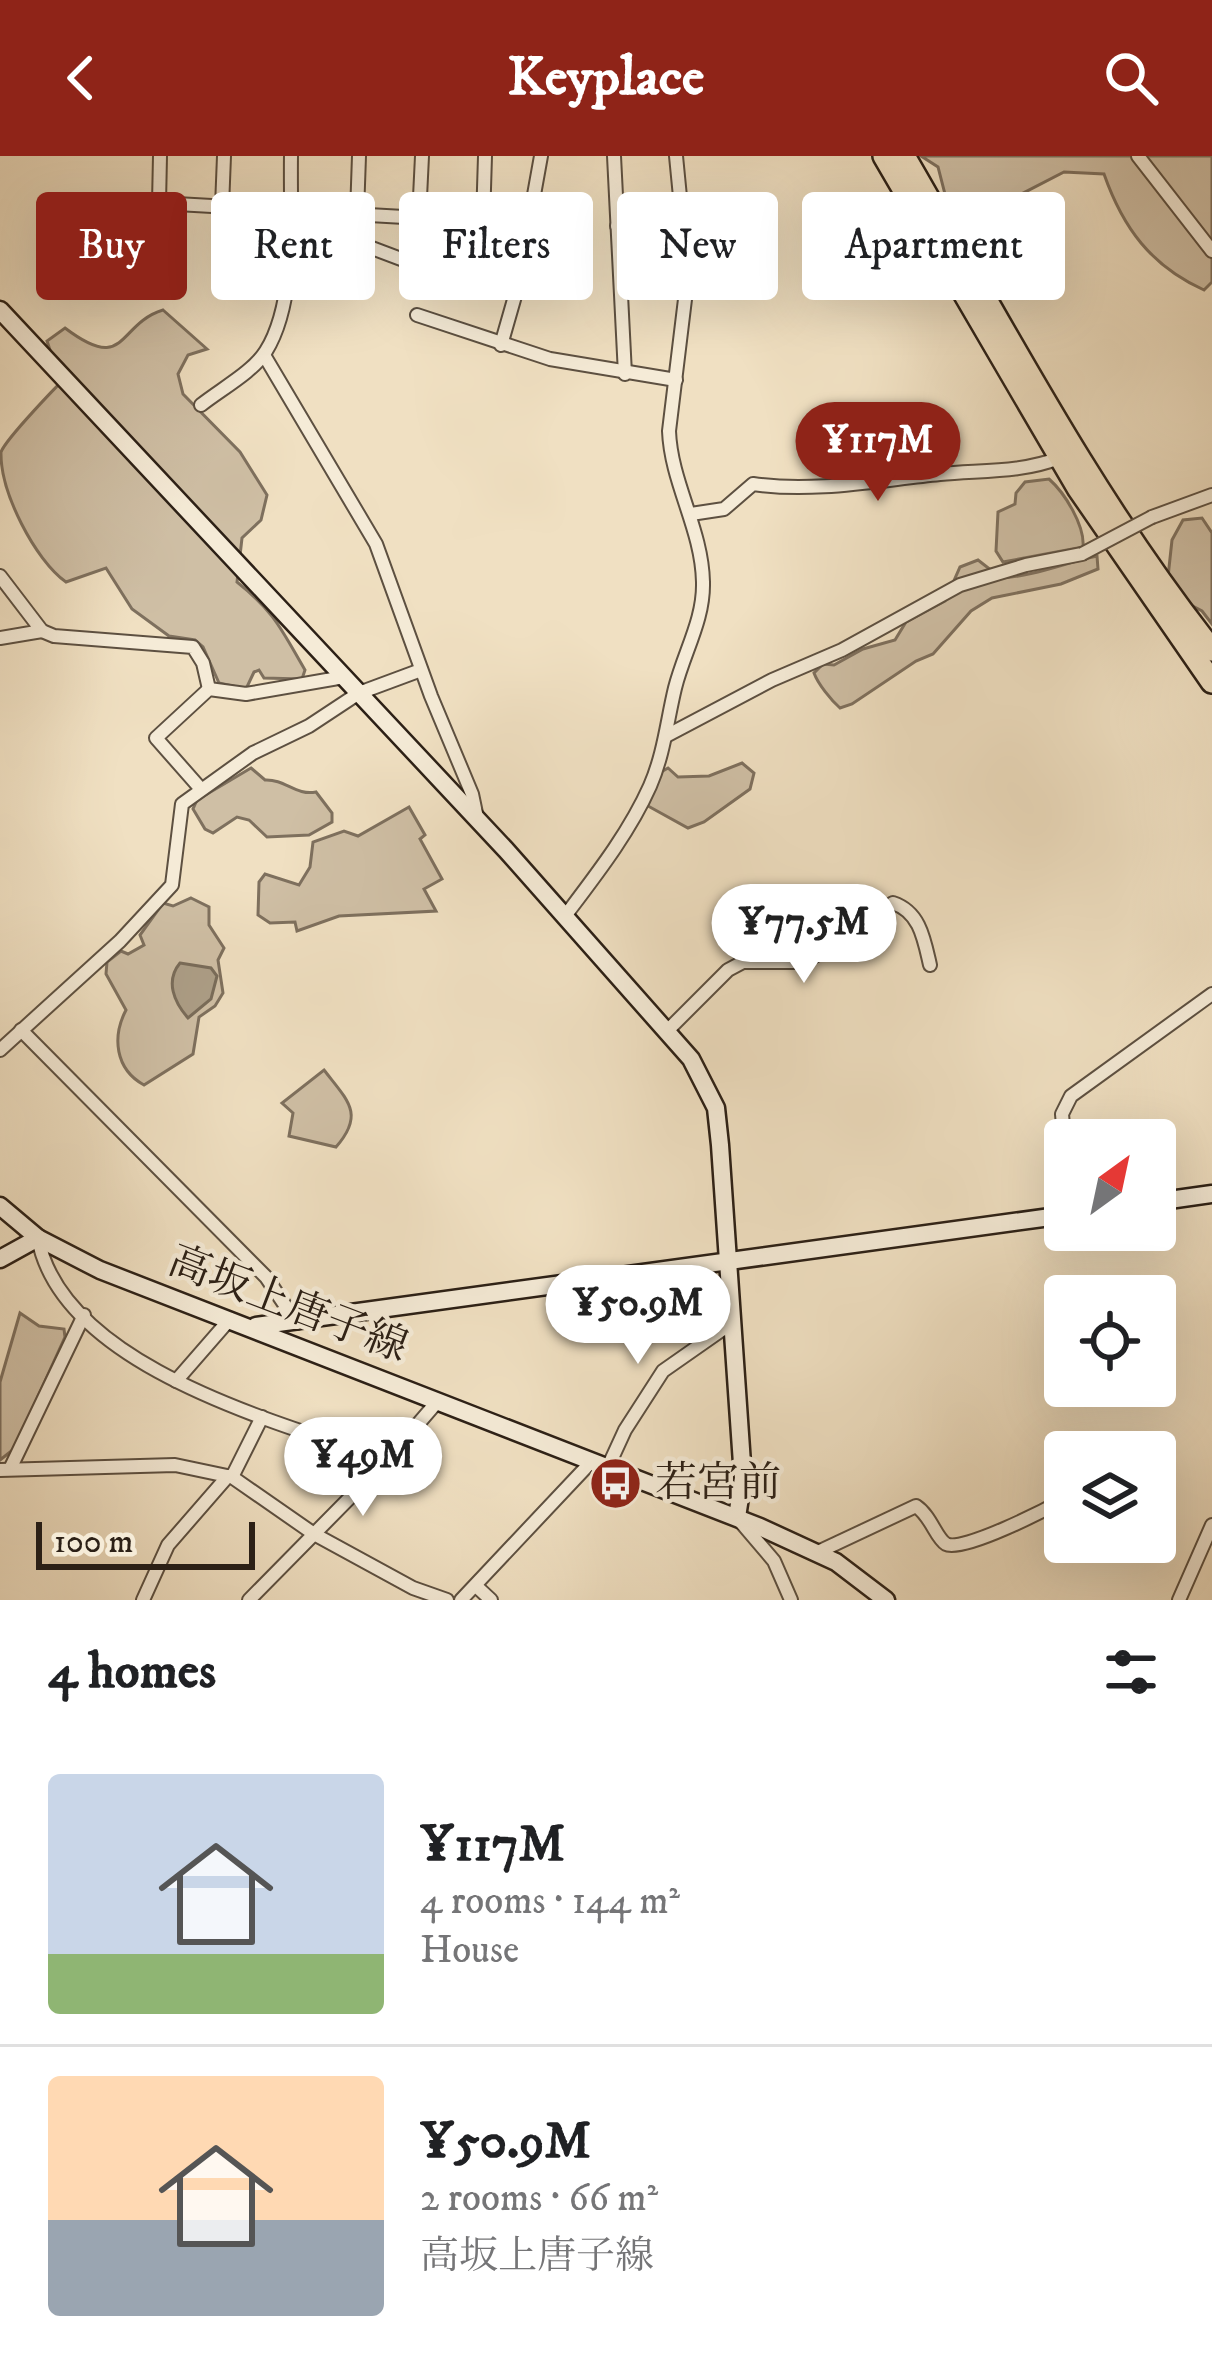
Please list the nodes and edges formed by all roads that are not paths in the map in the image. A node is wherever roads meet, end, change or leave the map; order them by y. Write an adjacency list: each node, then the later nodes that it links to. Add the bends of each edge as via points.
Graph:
1 (160, 156): 20 (street, via 159,203)
2 (224, 156): 13 (street)
3 (291, 156): 14 (street)
4 (359, 156): 15 (street)
5 (422, 156): 16 (street)
6 (484, 156): 17 (street)
7 (541, 156): 18 (street)
8 (614, 156): 21 (street)
9 (676, 156): 19 (street)
10 (884, 156): 34 (highway)
11 (904, 156): 40 (highway, via 1073,447)
12 (1138, 156): 22 (street)
13 (223, 192)
14 (290, 192)
15 (357, 192)
16 (420, 192)
17 (483, 192)
18 (534, 192)
19 (680, 192)
20 (211, 206)
21 (617, 226)
22 (1212, 251)
23 (283, 300): 30 (street)
24 (514, 300): 29 (street)
25 (622, 300): 31 (street)
26 (685, 300): 32 (street)
27 (417, 315): 29 (street)
28 (2, 318): 42 (street)
29 (501, 345): 31 (street)
30 (264, 355): 33 (street); 41 (street, via 376,544)
31 (626, 374): 32 (street)
32 (676, 380): 36 (street, via 670,454)
33 (201, 405)
34 (1059, 458): 36 (street, via 1030,470 793,488 753,484 724,509); 43 (highway)
35 (1212, 495): 46 (street, bridge, via 1082,554 960,585)
36 (691, 514): 46 (street, via 700,610)
37 (0, 576): 38 (street)
38 (42, 631): 39 (street); 44 (street, via 193,647)
39 (0, 638)
40 (1212, 650)
41 (421, 670): 45 (street); 48 (street)
42 (344, 677): 44 (street, via 247,694); 45 (street)
43 (1212, 682)
44 (209, 689): 47 (street, via 156,738)
45 (359, 693): 47 (street); 48 (street)
46 (666, 736): 49 (street, via 631,821)
47 (200, 788): 52 (street, via 182,804 172,885)
48 (477, 819): 49 (street)
49 (565, 916): 53 (street)
50 (930, 965): 53 (street, via 917,921 893,903 803,962 742,962)
51 (1212, 994): 55 (street, via 1071,1096)
52 (21, 1030): 54 (street); 66 (street, via 266,1277)
53 (666, 1032): 62 (street, via 691,1059 716,1108)
54 (0, 1050)
55 (1061, 1119)
56 (1212, 1194): 57 (street)
57 (1176, 1199)
58 (0, 1206): 60 (street, 高坂上唐子線)
59 (1044, 1218): 62 (street)
60 (38, 1238): 61 (street); 63 (street, via 46,1269); 64 (street, 高坂上唐子線)
61 (0, 1259)
62 (729, 1262): 65 (street); 66 (street)
63 (83, 1315): 68 (street); 73 (street)
64 (230, 1319): 67 (street, 高坂上唐子線); 68 (street)
65 (734, 1322): 72 (street, via 663,1370); 76 (street, via 743,1478)
66 (297, 1323): 67 (street)
67 (249, 1326): 69 (street, 高坂上唐子線)
68 (176, 1382): 70 (street)
69 (437, 1402): 71 (street); 72 (street, 高坂上唐子線)
70 (262, 1417): 71 (street); 74 (street)
71 (387, 1460): 78 (street)
72 (600, 1464): 76 (street, 高坂上唐子線); 80 (street)
73 (6, 1468): 74 (street, via 175,1465)
74 (230, 1476): 78 (street); 81 (street, via 168,1545)
75 (1044, 1509): 79 (street, via 949,1546 916,1506)
76 (737, 1517): 79 (street, 高坂上唐子線); 86 (street, via 774,1561)
77 (1212, 1526): 88 (street)
78 (314, 1534): 82 (street); 83 (street)
79 (818, 1552): 87 (street, 高坂上唐子線)
80 (476, 1586): 84 (street); 85 (street)
81 (143, 1600)
82 (249, 1600)
83 (447, 1600)
84 (461, 1600)
85 (491, 1600)
86 (791, 1600)
87 (886, 1600)
88 (1179, 1600)

